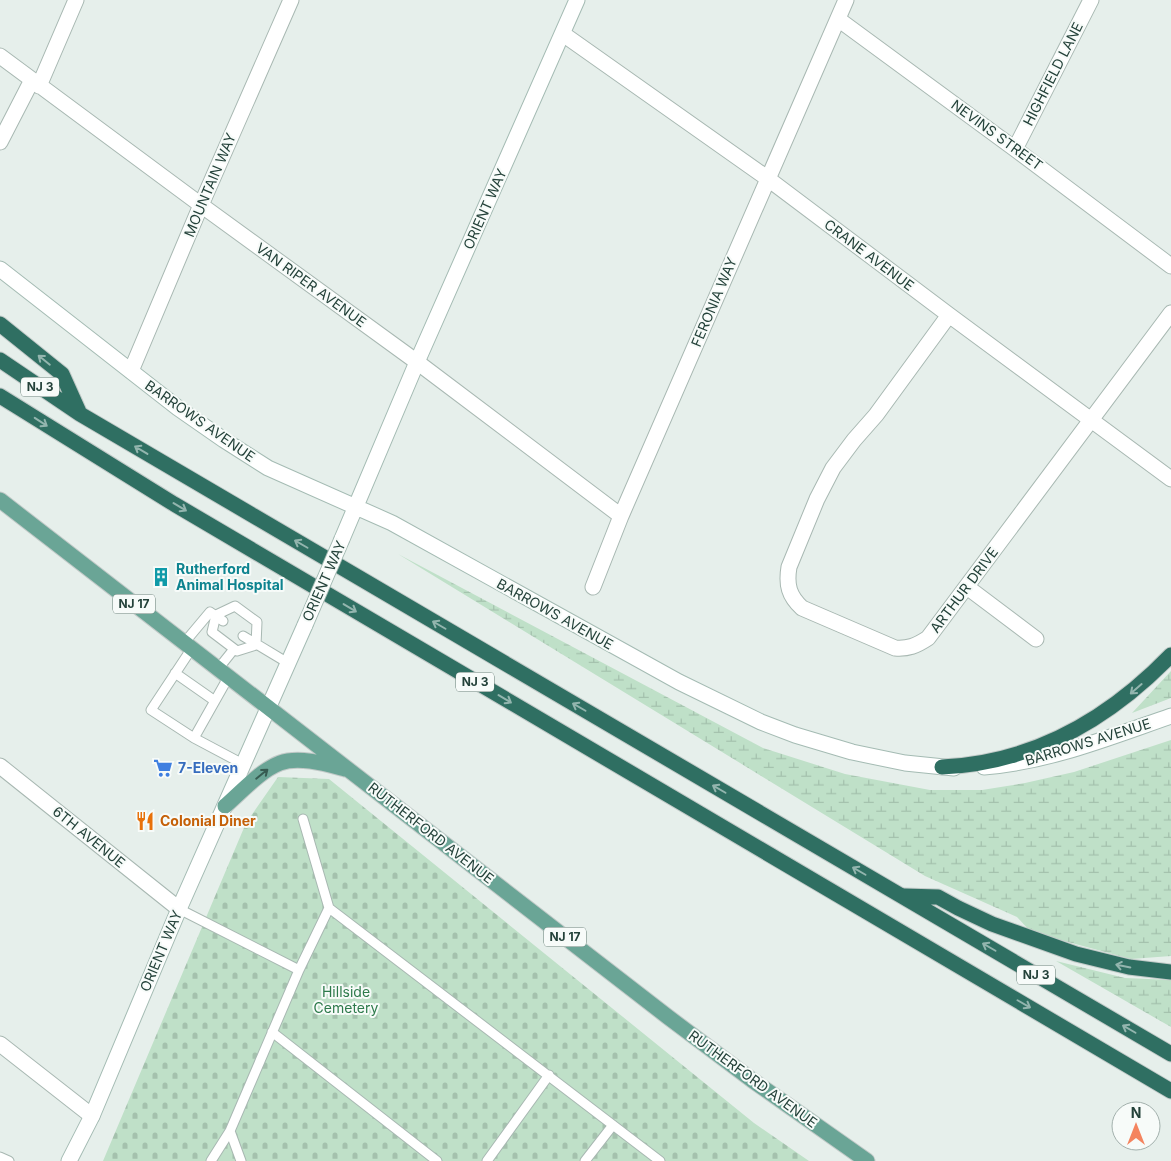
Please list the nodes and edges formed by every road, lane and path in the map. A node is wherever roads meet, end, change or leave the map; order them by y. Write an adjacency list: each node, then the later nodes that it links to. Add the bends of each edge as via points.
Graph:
1 (76, 0): 9 (street)
2 (291, 0): 13 (street, MOUNTAIN WAY)
3 (577, 0): 7 (street, ORIENT WAY)
4 (846, 0): 6 (street)
5 (1091, 0): 11 (street, HIGHFIELD LANE)
6 (838, 19): 11 (street, NEVINS STREET); 12 (street, FERONIA WAY)
7 (563, 34): 12 (street, CRANE AVENUE); 20 (street, ORIENT WAY)
8 (0, 56): 9 (street, VAN RIPER AVENUE)
9 (36, 83): 10 (street); 13 (street, VAN RIPER AVENUE)
10 (0, 142)
11 (1016, 149): 14 (street, NEVINS STREET)
12 (768, 178): 17 (street, CRANE AVENUE); 28 (street, FERONIA WAY)
13 (201, 205): 20 (street, VAN RIPER AVENUE); 21 (street, MOUNTAIN WAY)
14 (1171, 266)
15 (0, 269): 21 (street, BARROWS AVENUE)
16 (1171, 313): 24 (street, ARTHUR DRIVE)
17 (948, 315): 24 (street, CRANE AVENUE); 30 (street, ARTHUR DRIVE, via 834,468 817,499 787,579 788,590 802,608 895,648 906,649 928,638)
18 (0, 324): 23 (highway, one-way to 18, via 62,374)
19 (0, 360): 23 (highway, NJ 3)
20 (417, 362): 27 (street, ORIENT WAY); 28 (street, VAN RIPER AVENUE)
21 (131, 371): 27 (street, BARROWS AVENUE, via 193,419 268,468)
22 (0, 396): 62 (highway, NJ 3, one-way to 62, via 182,509)
23 (80, 414): 53 (highway, NJ 3, one-way to 23)
24 (1092, 419): 25 (street, CRANE AVENUE); 30 (street, ARTHUR DRIVE)
25 (1171, 479)
26 (0, 500): 35 (main road, RUTHERFORD AVENUE / NJ 17)
27 (356, 507): 38 (street, ORIENT WAY, bridge); 49 (street, BARROWS AVENUE, via 392,523 743,714 833,747 887,760)
28 (621, 516): 29 (street, FERONIA WAY)
29 (593, 587)
30 (967, 587): 33 (street)
31 (219, 618): 34 (lane, via 235,606 257,622); 35 (lane, via 210,612); 36 (lane, via 212,632)
32 (243, 636): 34 (lane)
33 (1036, 639)
34 (256, 645): 36 (lane, via 237,651); 38 (lane)
35 (188, 646): 39 (lane); 40 (main road, RUTHERFORD AVENUE / NJ 17)
36 (234, 649): 40 (lane)
37 (1171, 655): 49 (highway, one-way to 49, via 1130,694 1076,729 994,761)
38 (288, 663): 42 (street, ORIENT WAY)
39 (176, 673): 41 (lane, via 202,696); 45 (lane, via 151,710)
40 (224, 673): 41 (lane); 42 (main road, RUTHERFORD AVENUE / NJ 17)
41 (215, 701): 46 (lane)
42 (268, 707): 47 (street, ORIENT WAY); 50 (main road, RUTHERFORD AVENUE / NJ 17)
43 (170, 710): 45 (lane)
44 (1171, 716): 49 (street, BARROWS AVENUE, via 1031,760 980,767)
45 (164, 719): 46 (lane, via 184,727)
46 (194, 738): 47 (lane)
47 (243, 764): 51 (street, ORIENT WAY)
48 (0, 766): 55 (street, 6TH AVENUE)
49 (942, 767)
50 (353, 772): 51 (main road, one-way to 50, via 281,762 317,763); 75 (main road, RUTHERFORD AVENUE / NJ 17, via 668,1017)
51 (225, 806): 55 (street, ORIENT WAY)
52 (303, 819): 54 (lane)
53 (902, 896): 57 (highway, one-way to 53, via 1146,970 1093,959 992,924 938,897); 60 (highway, NJ 3, one-way to 53)
54 (329, 908): 56 (lane); 61 (lane)
55 (178, 909): 56 (lane); 63 (street, ORIENT WAY)
56 (299, 970): 58 (lane)
57 (1171, 971)
58 (272, 1032): 65 (lane); 71 (lane)
59 (0, 1044): 63 (street)
60 (1171, 1054)
61 (549, 1075): 64 (lane); 72 (lane)
62 (1171, 1091)
63 (92, 1116): 68 (street, ORIENT WAY)
64 (614, 1125): 73 (lane); 74 (lane)
65 (230, 1131): 69 (lane); 70 (lane)
66 (0, 1157): 67 (lane)
67 (9, 1161)
68 (70, 1161)
69 (211, 1161)
70 (241, 1161)
71 (437, 1161)
72 (487, 1161)
73 (585, 1161)
74 (660, 1161)
75 (867, 1161)

